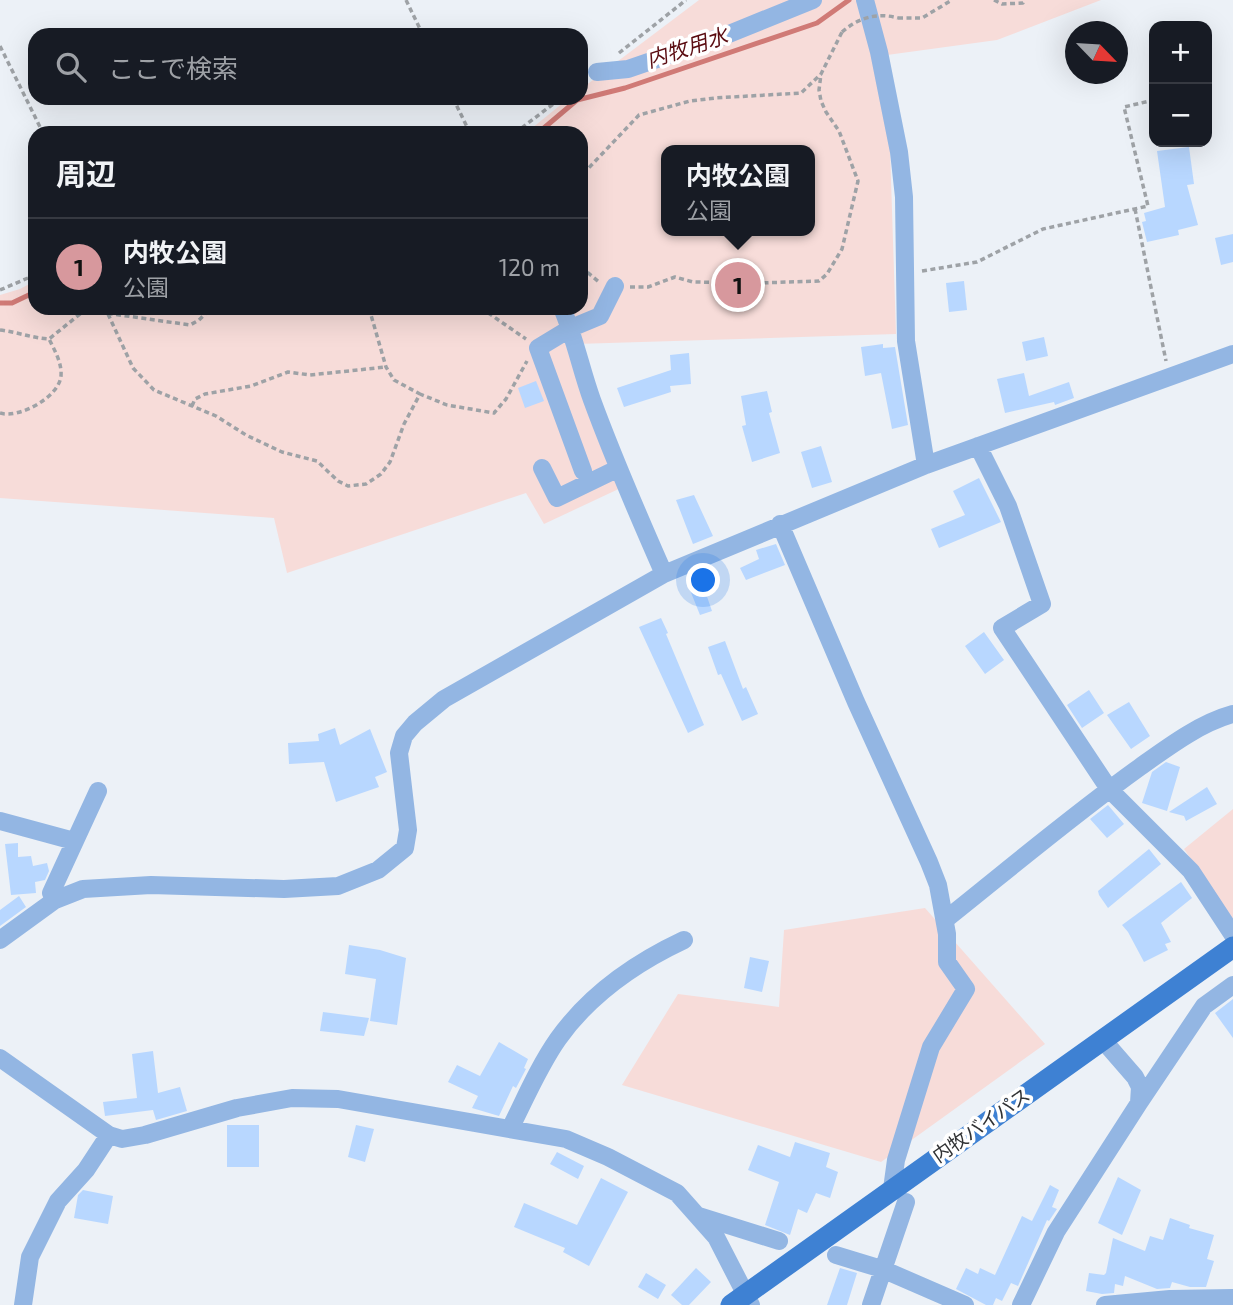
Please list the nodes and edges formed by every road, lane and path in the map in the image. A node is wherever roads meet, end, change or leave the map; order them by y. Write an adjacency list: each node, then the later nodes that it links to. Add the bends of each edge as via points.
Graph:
1 (406, 0): 8 (path)
2 (686, 0): 10 (path)
3 (813, 0): 10 (street, via 628,69)
4 (865, 0): 23 (street, via 899,152)
5 (952, 0): 11 (path, bridge, via 922,18 865,17 850,24)
6 (994, 0): 7 (path, via 1002,5)
7 (1024, 0)
8 (420, 28)
9 (0, 46): 13 (path)
10 (597, 72)
11 (821, 74): 20 (path, via 800,93 690,101 639,115); 25 (path, via 821,101 839,131 858,181 842,249 827,274 819,281 693,282 675,276 648,287)
12 (1149, 101): 21 (path, via 1124,107 1148,206)
13 (28, 103)
14 (29, 105): 17 (path)
15 (456, 105): 18 (path)
16 (552, 105): 19 (path)
17 (40, 126)
18 (467, 126)
19 (525, 126)
20 (588, 169)
21 (1135, 209): 23 (path, via 1042,229 977,262); 40 (path)
22 (588, 273): 25 (path, via 602,285)
23 (904, 275): 45 (street, via 906,341)
24 (28, 278): 26 (path)
25 (615, 286): 34 (street, via 600,316)
26 (0, 290)
27 (79, 315): 36 (path)
28 (108, 315): 42 (path, via 133,368 155,390)
29 (115, 315): 30 (path, via 190,325)
30 (204, 315)
31 (371, 315): 39 (path)
32 (491, 315): 37 (path)
33 (565, 315): 34 (street)
34 (571, 328): 37 (street); 47 (street)
35 (0, 330): 36 (path)
36 (50, 339): 43 (path, via 61,365 55,392 16,415)
37 (538, 348): 41 (path, via 494,413 447,405); 48 (street)
38 (1233, 354): 40 (street)
39 (386, 367): 41 (path, via 394,380); 42 (path, via 310,375 288,372 251,386 205,394)
40 (1169, 377): 44 (street)
41 (420, 394): 42 (path, via 381,474 366,484 348,486 317,461 282,452)
42 (191, 407)
43 (0, 413)
44 (978, 446): 45 (street); 52 (street, via 1008,506 1042,604 1002,628)
45 (926, 465): 49 (street)
46 (542, 468): 47 (street, via 557,498)
47 (617, 469): 50 (street)
48 (583, 471)
49 (780, 524): 50 (street); 57 (street, via 929,862)
50 (664, 574): 56 (street, via 444,699 415,723 404,736 399,753 408,830 405,848 378,870 338,886 151,885 83,889)
51 (1233, 714): 52 (street, via 1162,751)
52 (1109, 789): 57 (street); 58 (street, via 1191,871)
53 (99, 791): 55 (street)
54 (0, 821): 55 (street)
55 (74, 841): 56 (street, via 51,893)
56 (55, 900): 59 (street)
57 (945, 920): 68 (street, via 947,962 966,989 931,1047 897,1160)
58 (1233, 935)
59 (0, 940)
60 (684, 940): 66 (street, via 623,974 581,1011 558,1039)
61 (1233, 947): 63 (main road, 内牧バイパス)
62 (1233, 985): 65 (street, via 1204,1006)
63 (1102, 1039): 65 (street, via 1135,1077); 68 (main road, 内牧バイパス)
64 (0, 1058): 67 (street)
65 (1139, 1103): 78 (street, via 1056,1232)
66 (510, 1129): 67 (street, via 338,1099 292,1098 237,1108 145,1135 122,1139); 69 (street, via 566,1139 608,1157 677,1193)
67 (109, 1135): 75 (street, via 58,1201 35,1246)
68 (899, 1196): 72 (street); 74 (main road, 内牧バイパス)
69 (699, 1216): 70 (street); 74 (street, via 716,1237)
70 (779, 1241)
71 (836, 1255): 72 (street)
72 (882, 1269): 76 (street); 77 (street)
73 (1233, 1298): 79 (street)
74 (743, 1301)
75 (23, 1305)
76 (871, 1305)
77 (965, 1305)
78 (1021, 1305)
79 (1105, 1305)

